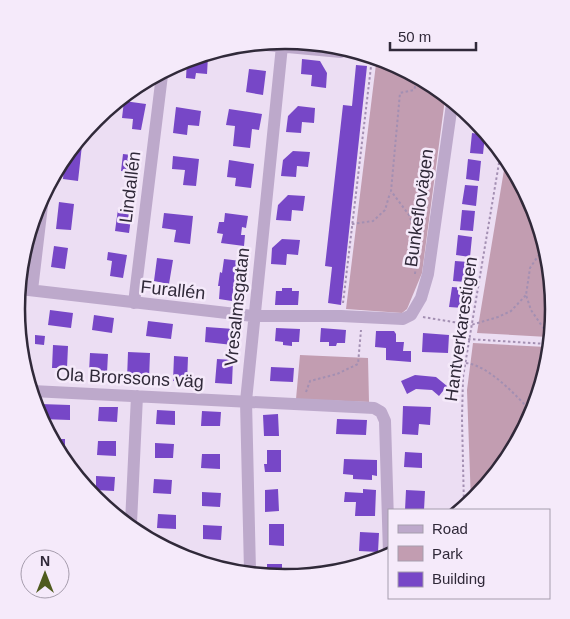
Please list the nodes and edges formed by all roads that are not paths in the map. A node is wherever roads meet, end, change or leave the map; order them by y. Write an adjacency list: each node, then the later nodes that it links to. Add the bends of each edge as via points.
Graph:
1 (282, 49): 9 (street, Vresalmsgatan)
2 (161, 81): 7 (street, Lindallén)
3 (451, 110): 8 (street, Bunkeflovägen, via 428,274 421,298)
4 (36, 236): 5 (street)
5 (26, 289)
6 (26, 290): 7 (street, Furallén)
7 (134, 303): 9 (street, Furallén)
8 (411, 315): 9 (street, Furallén, via 403,318)
9 (253, 316): 12 (street, Vresalmsgatan)
10 (38, 391): 11 (street, Ola Brorssons väg)
11 (138, 396): 12 (street, Ola Brorssons väg); 13 (street)
12 (246, 401): 14 (street, Ola Brorssons väg, via 374,408 381,412); 15 (street, Vresalmsgatan)
13 (131, 519)
14 (388, 527)
15 (250, 567)

